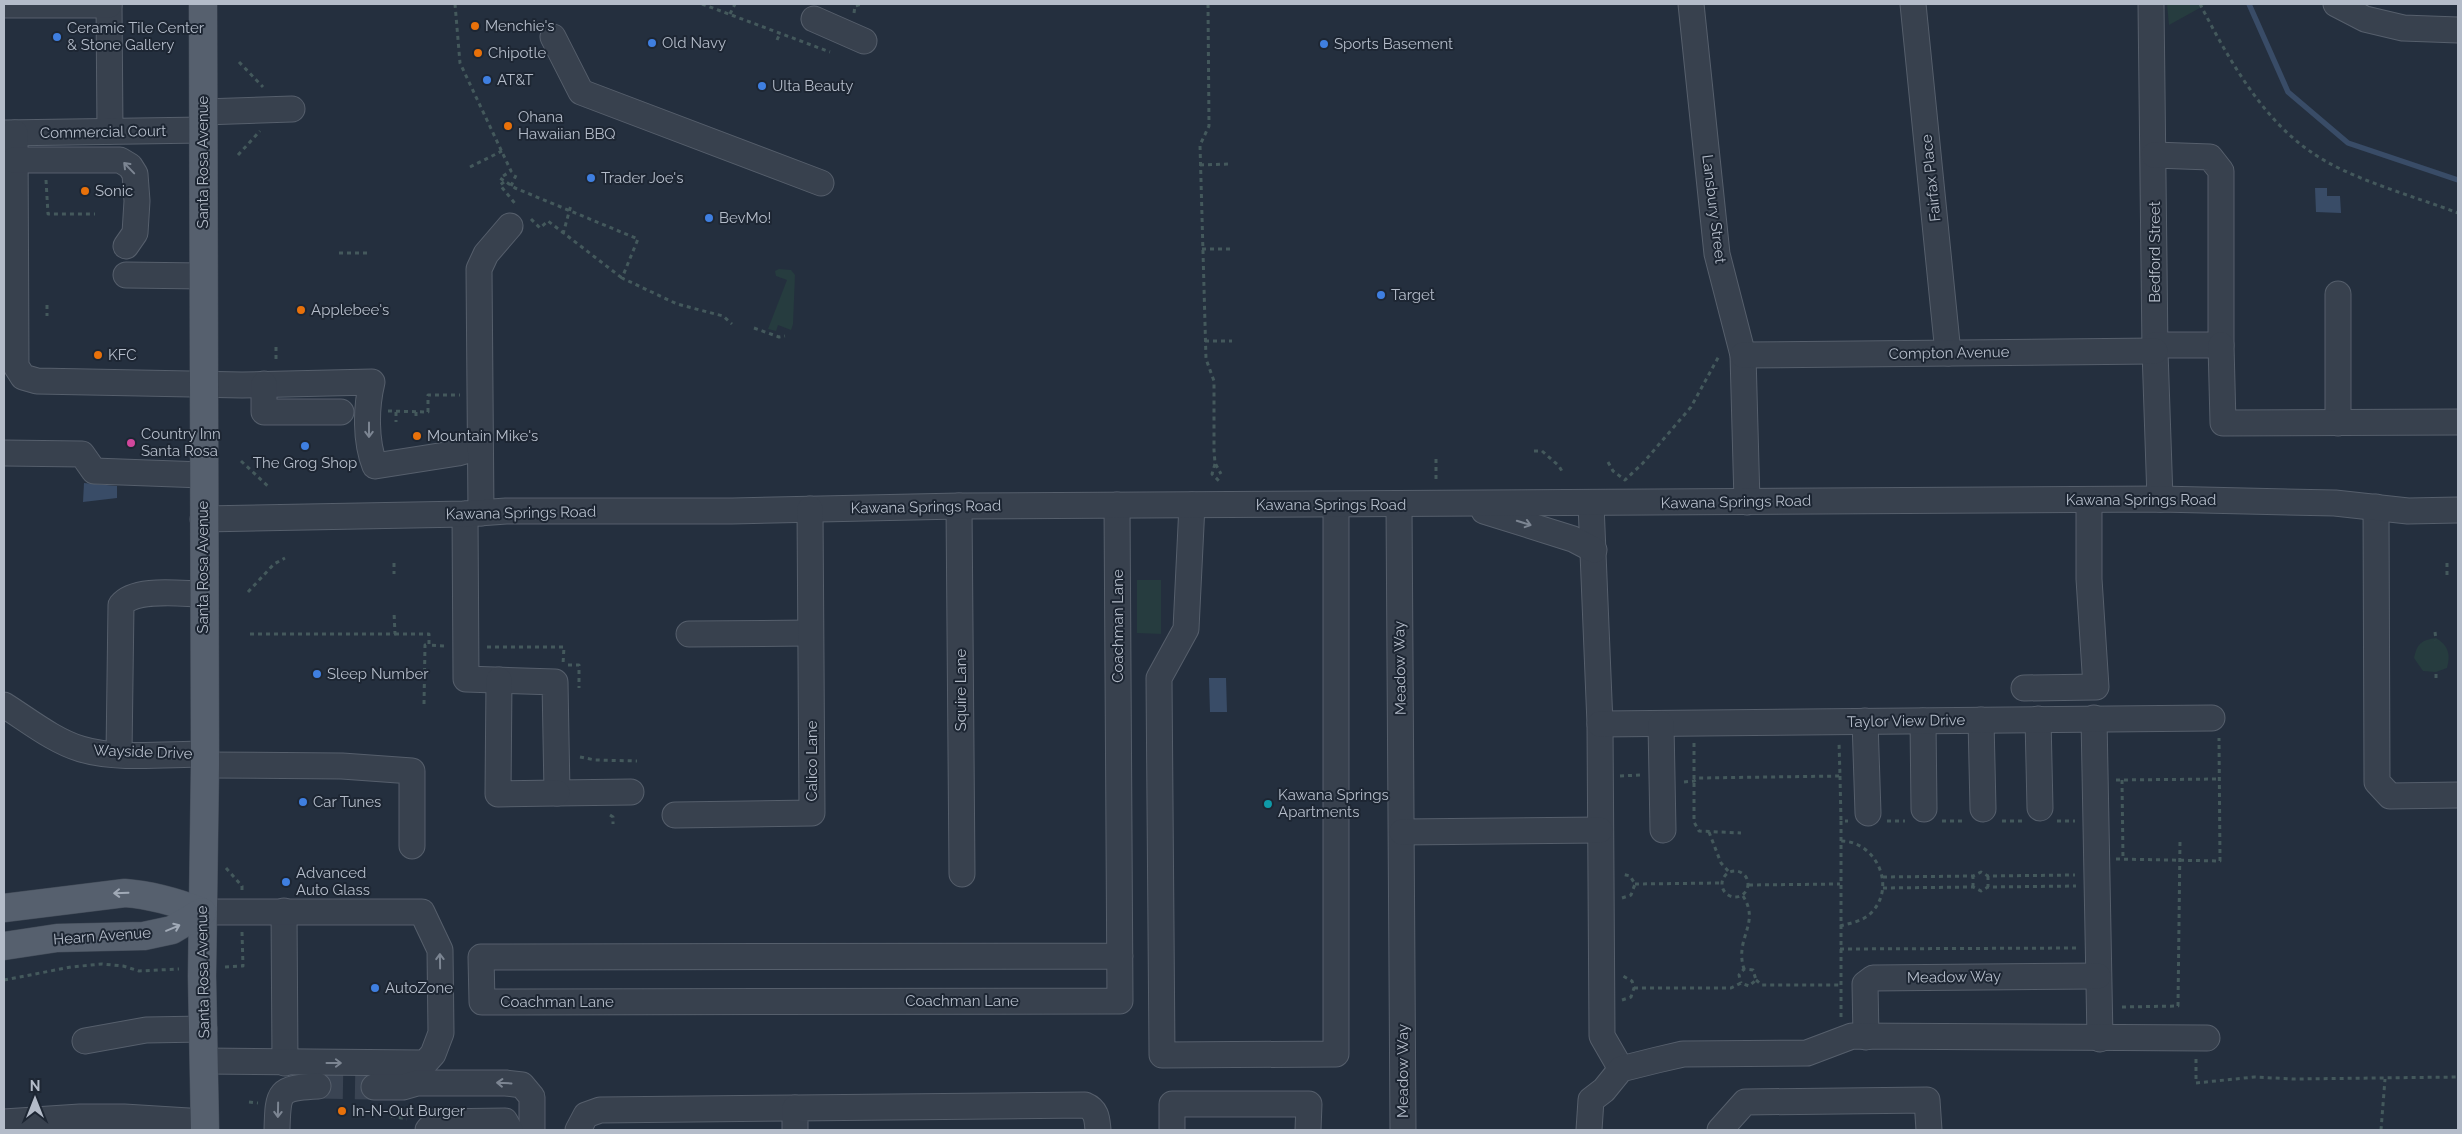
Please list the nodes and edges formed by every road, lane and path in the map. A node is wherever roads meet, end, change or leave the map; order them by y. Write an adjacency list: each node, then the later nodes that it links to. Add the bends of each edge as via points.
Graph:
1 (109, 4): 13 (street); 28 (street)
2 (203, 4): 26 (main road, Santa Rosa Avenue)
3 (455, 4): 30 (path, via 460,63)
4 (702, 4): 14 (path)
5 (735, 4): 14 (path)
6 (862, 4): 15 (path, via 856,6)
7 (1208, 4): 35 (path, via 1209,126 1200,145)
8 (1691, 4): 66 (street, Lansbury Street, via 1717,254)
9 (1913, 4): 65 (street, Fairfax Place)
10 (2151, 4): 32 (street, Bedford Street)
11 (2200, 4): 44 (path, via 2240,72 2289,136 2340,168)
12 (2336, 4): 17 (street, via 2365,19 2403,28)
13 (4, 5)
14 (730, 14): 18 (path)
15 (854, 14)
16 (814, 19): 21 (street)
17 (2458, 30)
18 (780, 33): 20 (path); 22 (path, via 830,52)
19 (553, 36): 39 (street, via 581,92)
20 (777, 40)
21 (864, 41)
22 (836, 51)
23 (239, 62): 24 (path, via 262,87)
24 (268, 86)
25 (292, 109): 26 (street, Commercial Court)
26 (203, 121): 28 (street, Commercial Court); 52 (main road, Santa Rosa Avenue)
27 (262, 129): 31 (path)
28 (110, 131): 29 (street, Commercial Court)
29 (9, 133): 33 (street)
30 (502, 151): 36 (path); 37 (path)
31 (238, 155)
32 (2154, 155): 62 (street, via 2210,158 2221,171); 63 (street, Bedford Street)
33 (14, 160): 46 (street, one-way to 33, via 135,233 137,201 135,174 130,166 120,160); 67 (street, via 16,366 23,376 37,381)
34 (1228, 164): 35 (path)
35 (1200, 165): 48 (path)
36 (470, 167)
37 (511, 171): 40 (path, via 518,173); 40 (path, via 500,178)
38 (46, 176): 43 (path, via 48,214)
39 (821, 183)
40 (511, 186): 42 (path)
41 (571, 205): 42 (path)
42 (568, 211): 53 (path, via 563,234); 53 (path, via 638,239)
43 (95, 214)
44 (2458, 214)
45 (510, 226): 78 (street, via 486,254 479,269)
46 (126, 246)
47 (1230, 249): 48 (path)
48 (1202, 250): 61 (path)
49 (339, 253): 50 (path)
50 (369, 253)
51 (126, 275): 52 (street)
52 (203, 276): 67 (main road, Santa Rosa Avenue)
53 (622, 278): 57 (path, via 677,304 723,316)
54 (2338, 294): 76 (street)
55 (47, 305): 56 (path)
56 (47, 316)
57 (732, 324)
58 (754, 328): 59 (path)
59 (785, 336)
60 (1232, 341): 61 (path)
61 (1205, 342): 84 (path, via 1206,359 1214,381)
62 (2222, 345): 63 (street, Compton Avenue); 76 (street, via 2223,423)
63 (2155, 348): 65 (street, Compton Avenue); 91 (street, Bedford Street)
64 (1719, 349): 83 (path, via 1720,357 1690,407 1643,463 1625,480 1613,471)
65 (1948, 353): 66 (street, Compton Avenue)
66 (1743, 355): 93 (street, Lansbury Street)
67 (203, 384): 68 (street); 87 (main road, Santa Rosa Avenue)
68 (264, 384): 70 (street, via 372,382); 71 (street, via 264,412)
69 (464, 397): 73 (path, via 428,395 428,412)
70 (369, 411): 72 (path); 78 (street, one-way to 78, via 369,452 375,466)
71 (341, 412)
72 (396, 412): 73 (path); 75 (path)
73 (416, 412): 74 (path)
74 (416, 418)
75 (396, 422)
76 (2338, 422): 77 (street)
77 (2458, 422)
78 (479, 447): 104 (street)
79 (1534, 451): 85 (path, via 1542,451 1560,466)
80 (4, 453): 87 (street, via 82,454 94,471)
81 (1436, 460): 88 (path)
82 (241, 461): 90 (path)
83 (1608, 462)
84 (1215, 463): 86 (path); 89 (path, via 1212,474)
85 (1563, 473)
86 (1221, 474)
87 (203, 475): 105 (main road, Santa Rosa Avenue)
88 (1436, 480)
89 (1221, 482)
90 (270, 488)
91 (2160, 499): 92 (street, Kawana Springs Road); 101 (street, Kawana Springs Road)
92 (2089, 500): 93 (street, Kawana Springs Road); 126 (street, via 2089,579 2096,687)
93 (1748, 502): 97 (street, Kawana Springs Road)
94 (1336, 504): 95 (street, Kawana Springs Road); 98 (street, Kawana Springs Road); 98 (street, via 1336,1054 1162,1056 1159,678 1186,629)
95 (1398, 504): 96 (street, Kawana Springs Road); 159 (street, Meadow Way)
96 (1460, 504): 97 (street, Kawana Springs Road); 106 (street, one-way to 106, via 1573,539)
97 (1591, 504): 106 (street)
98 (1192, 505): 100 (street, Kawana Springs Road)
99 (959, 506): 100 (street, Kawana Springs Road); 102 (street, Kawana Springs Road); 169 (street, Squire Lane)
100 (1117, 506): 191 (street, Coachman Lane)
101 (2376, 507): 103 (street, Kawana Springs Road, via 2408,511); 147 (street, via 2377,782 2390,796)
102 (810, 509): 104 (street, Kawana Springs Road); 116 (street, Calico Lane)
103 (2458, 510)
104 (473, 514): 105 (street, Kawana Springs Road); 125 (street, via 466,680)
105 (203, 519): 113 (main road, Santa Rosa Avenue)
106 (1594, 550): 134 (street)
107 (285, 558): 112 (path, via 274,564)
108 (394, 563): 110 (path)
109 (2447, 563): 111 (path)
110 (394, 574)
111 (2447, 577)
112 (248, 592)
113 (203, 594): 138 (street, via 137,595 121,605); 139 (main road, Santa Rosa Avenue)
114 (394, 612): 118 (path)
115 (2435, 632): 120 (path)
116 (810, 633): 119 (street); 148 (street, Calico Lane, via 812,813)
117 (250, 634): 118 (path)
118 (395, 634): 121 (path, via 429,634)
119 (690, 634)
120 (2436, 640)
121 (429, 645): 122 (path); 127 (path, via 425,645)
122 (434, 646)
123 (2436, 670): 124 (path)
124 (2436, 678)
125 (499, 680): 146 (street, via 555,682); 146 (street, via 498,794)
126 (2024, 688)
127 (424, 704)
128 (4, 705): 138 (street, Wayside Drive, via 79,749)
129 (2094, 718): 130 (street, Taylor View Drive); 131 (street, Taylor View Drive); 142 (street)
130 (2212, 718): 141 (path, via 2219,719)
131 (2038, 719): 132 (street, Taylor View Drive); 152 (street)
132 (1980, 720): 133 (street, Taylor View Drive); 151 (street)
133 (1923, 721): 136 (street, Taylor View Drive); 150 (street)
134 (1600, 724): 135 (street, Taylor View Drive); 156 (street)
135 (1661, 724): 136 (street, Taylor View Drive); 157 (street)
136 (1865, 730): 140 (path, via 1839,741); 153 (street)
137 (1694, 740): 144 (path)
138 (119, 754): 139 (street, Wayside Drive)
139 (204, 759): 164 (street, Wayside Drive, via 412,772); 186 (main road, Santa Rosa Avenue)
140 (1840, 776): 144 (path, via 1699,778); 154 (path)
141 (2219, 779): 143 (path); 166 (path, via 2220,861)
142 (2095, 780): 143 (path); 172 (street)
143 (2122, 780): 165 (path)
144 (1694, 782): 160 (path, via 1694,822 1699,831)
145 (631, 792): 146 (street)
146 (557, 793)
147 (2458, 795)
148 (675, 815)
149 (610, 816): 155 (path)
150 (1924, 817): 151 (path); 153 (path)
151 (1985, 817): 152 (path)
152 (2040, 817): 158 (path, via 2078,821)
153 (1868, 818): 154 (path)
154 (1841, 821): 162 (path)
155 (613, 824)
156 (1600, 830): 159 (street); 210 (street, via 1602,1036)
157 (1663, 830)
158 (2078, 830)
159 (1402, 832): 226 (street, Meadow Way)
160 (1709, 832): 161 (path); 167 (path, via 1721,863)
161 (1741, 833)
162 (1841, 841): 173 (path, via 1862,846 1874,857); 176 (path)
163 (2180, 841): 166 (path)
164 (412, 846)
165 (2123, 859): 166 (path); 172 (path, via 2113,859 2113,875)
166 (2180, 860): 202 (path, via 2178,1006)
167 (1729, 872): 174 (path); 177 (path, via 1735,870 1745,875)
168 (1620, 873): 175 (path, via 1630,876)
169 (962, 874)
170 (1974, 876): 171 (path, via 1981,872); 173 (path); 178 (path)
171 (1988, 876): 172 (path); 179 (path)
172 (2083, 876): 179 (path); 181 (path); 195 (street)
173 (1883, 877): 180 (path)
174 (1721, 883): 175 (path); 182 (path, via 1723,892 1732,898)
175 (1635, 884): 183 (path, via 1631,895)
176 (1840, 884): 177 (path); 187 (path)
177 (1749, 885): 182 (path)
178 (1973, 887): 179 (path, via 1981,891); 180 (path)
179 (1988, 887)
180 (1883, 888): 187 (path, via 1872,912 1858,921)
181 (2078, 895)
182 (1743, 896): 192 (path, via 1750,907 1740,956)
183 (1620, 899)
184 (4, 908): 186 (main road, one-way to 184, via 170,900 125,893)
185 (284, 911): 186 (street); 209 (street); 209 (street, one-way to 185, via 425,1063 433,1054 441,1033 440,950 422,912)
186 (202, 912): 189 (main road, Hearn Avenue, one-way to 186, via 57,938 144,936 172,930); 203 (main road, Santa Rosa Avenue)
187 (1840, 926): 190 (path)
188 (2079, 940): 190 (path, via 2079,948)
189 (4, 946)
190 (1840, 949): 199 (path)
191 (1120, 956): 191 (street, Coachman Lane, via 1120,1001 482,1002 482,957)
192 (1744, 969): 197 (path, via 1753,970); 198 (path, via 1739,975)
193 (148, 971): 196 (path, via 102,964)
194 (1620, 975): 200 (path, via 1632,980)
195 (2098, 976): 202 (street); 204 (street, Meadow Way, via 1873,978 1865,984)
196 (4, 980)
197 (1756, 980): 198 (path, via 1749,986); 199 (path, via 1762,985)
198 (1741, 983): 200 (path, via 1731,988)
199 (1841, 985): 204 (path, via 1841,1021)
200 (1634, 988): 201 (path, via 1631,997)
201 (1620, 1001)
202 (2098, 1007): 206 (street)
203 (204, 1029): 207 (street, via 146,1030); 208 (main road, Santa Rosa Avenue)
204 (1866, 1029): 206 (street); 210 (street, via 1807,1053 1683,1054)
205 (2201, 1038): 206 (street); 212 (path, via 2196,1084 2254,1077)
206 (2100, 1039)
207 (85, 1041)
208 (204, 1061): 209 (street); 217 (main road, Santa Rosa Avenue)
209 (285, 1063)
210 (1621, 1069): 227 (street, via 1591,1100)
211 (2458, 1078): 212 (path)
212 (2385, 1079): 230 (path)
213 (318, 1086): 218 (street, one-way to 218, via 296,1087 284,1092 278,1101)
214 (374, 1087): 221 (street, one-way to 214, via 532,1097 522,1085 417,1083 402,1087)
215 (795, 1119): 222 (street, via 600,1110 586,1115); 223 (street, via 1085,1105 1097,1116)
216 (4, 1122): 217 (street, via 124,1117)
217 (205, 1126)
218 (277, 1130)
219 (428, 1130): 220 (street, via 435,1122 505,1121)
220 (510, 1130)
221 (532, 1130)
222 (578, 1130)
223 (1098, 1130)
224 (1172, 1130): 225 (street, via 1172,1104 1309,1104)
225 (1308, 1130)
226 (1403, 1130)
227 (1589, 1130)
228 (1720, 1130): 229 (street, via 1745,1102 1927,1100)
229 (1929, 1130)
230 (2381, 1130)

